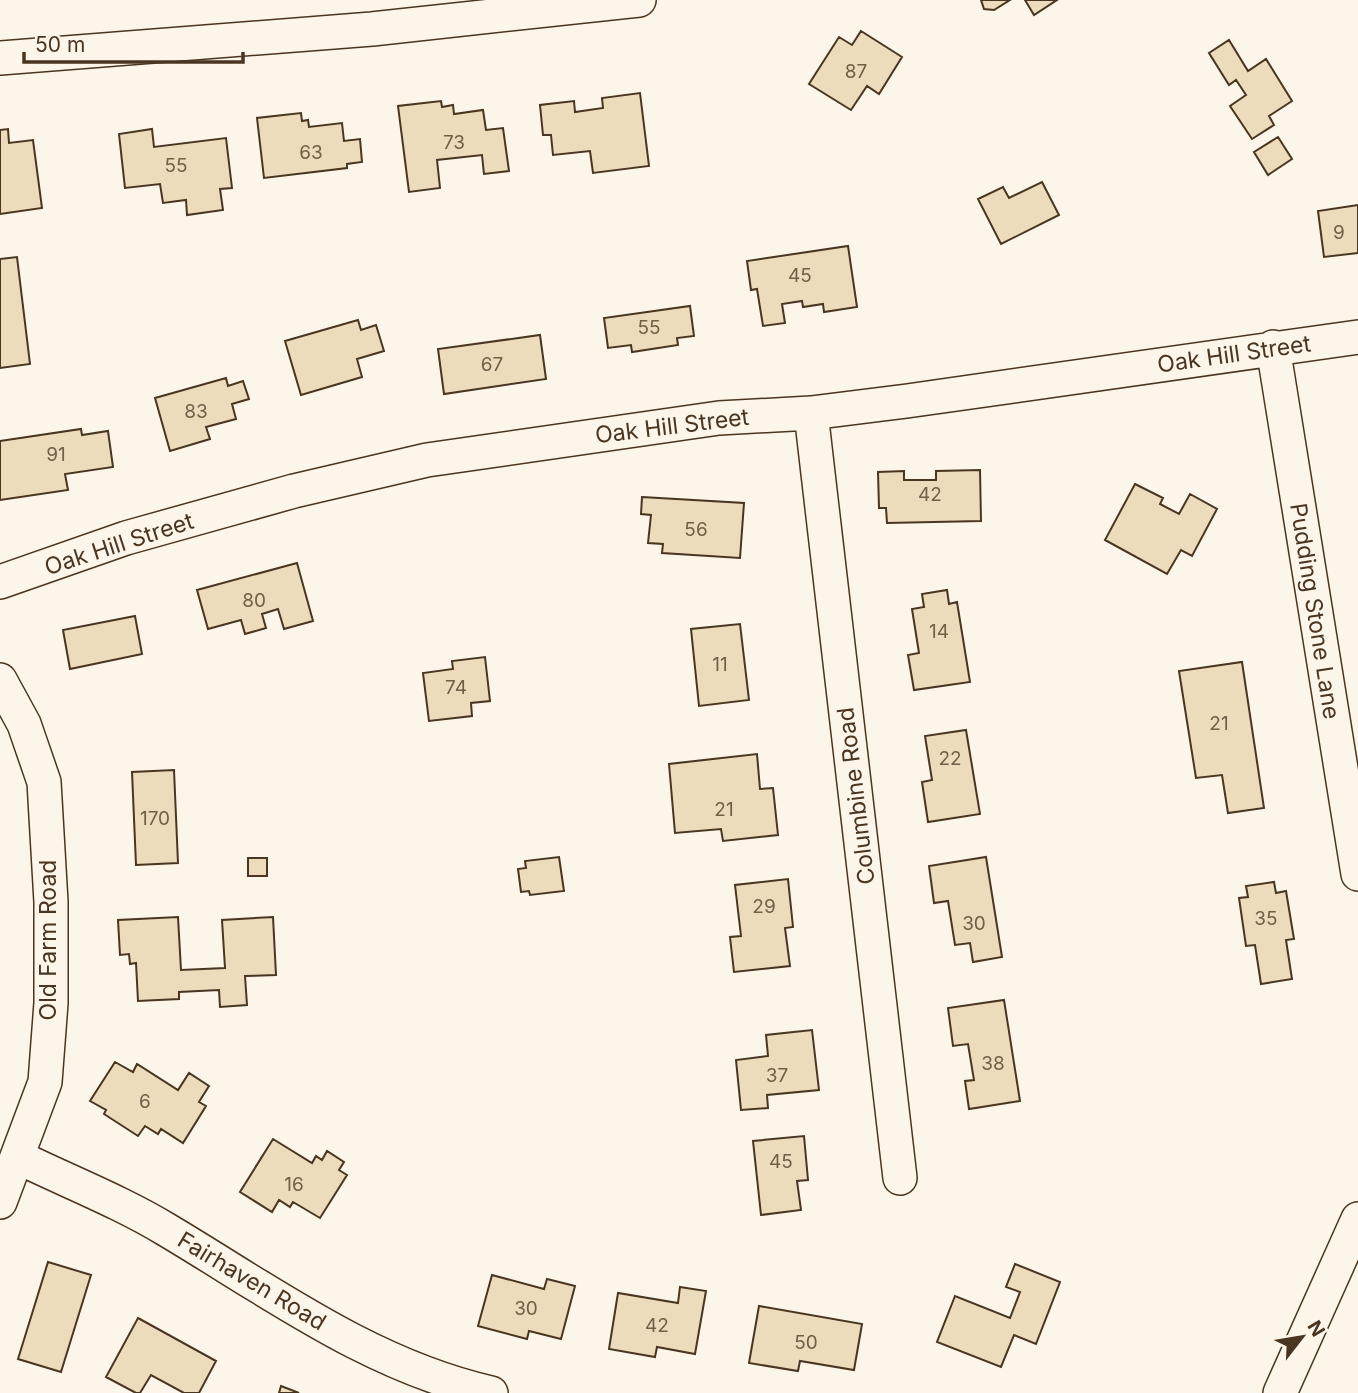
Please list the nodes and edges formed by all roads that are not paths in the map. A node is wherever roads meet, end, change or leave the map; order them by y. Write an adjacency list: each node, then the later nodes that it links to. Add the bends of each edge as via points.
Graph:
1 (639, 0): 2 (street, via 372,29)
2 (0, 58)
3 (1358, 337): 4 (street, Oak Hill Street)
4 (1273, 347): 5 (street, Oak Hill Street); 8 (street, Pudding Stone Lane)
5 (811, 413): 6 (street, Oak Hill Street, via 719,418 427,460 294,491 139,535); 10 (street, Columbine Road)
6 (0, 582)
7 (0, 680): 9 (street, Old Farm Road, via 24,724 44,782 51,902 45,1082)
8 (1358, 874)
9 (18, 1157): 11 (street, Old Farm Road); 13 (street, Fairhaven Road, via 164,1228 312,1320 394,1362)
10 (900, 1178)
11 (0, 1202)
12 (1358, 1219): 14 (street)
13 (491, 1393)
14 (1280, 1393)

